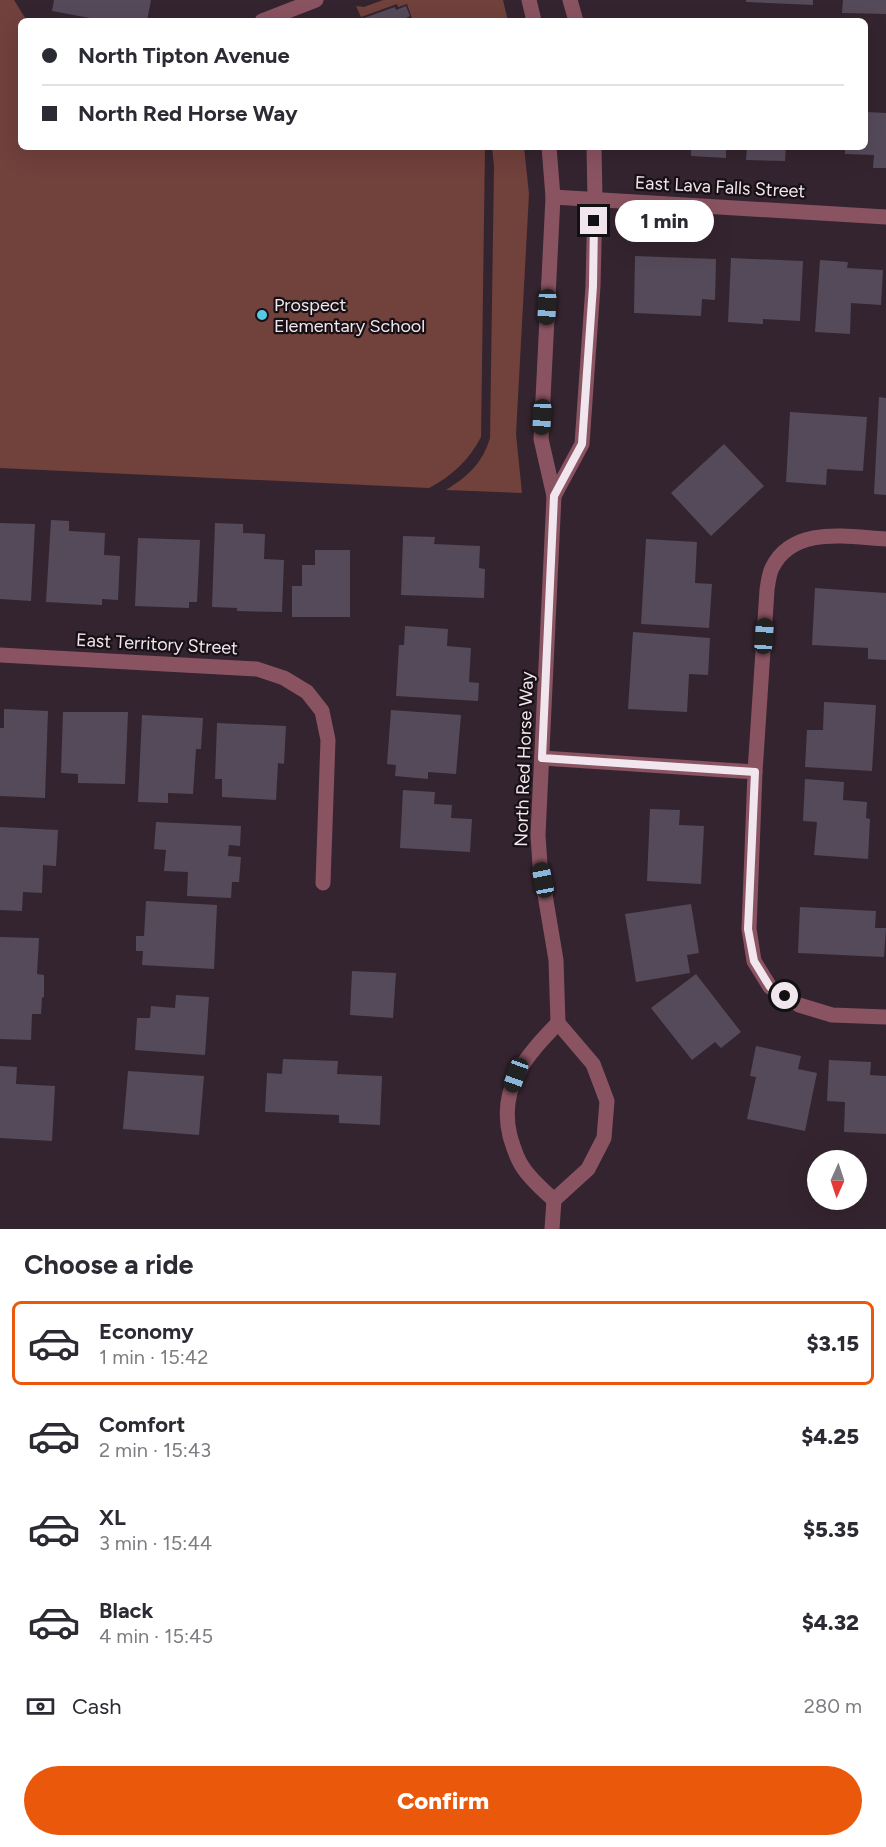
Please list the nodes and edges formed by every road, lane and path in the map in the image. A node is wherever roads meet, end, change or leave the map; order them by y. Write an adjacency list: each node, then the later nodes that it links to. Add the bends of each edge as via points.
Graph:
1 (316, 0): 4 (street)
2 (529, 0): 5 (street)
3 (570, 0): 6 (street)
4 (270, 18)
5 (533, 18)
6 (575, 18)
7 (549, 150): 9 (street, North Red Horse Way)
8 (594, 150): 10 (street, North Red Horse Way)
9 (553, 197): 10 (street, East Lava Falls Street); 12 (street, North Red Horse Way, via 541,439)
10 (595, 200): 11 (street, East Lava Falls Street); 12 (street, North Red Horse Way, via 582,444)
11 (886, 217)
12 (554, 496): 15 (street, North Red Horse Way)
13 (886, 539): 16 (street, via 804,539 785,550 772,568 767,590)
14 (0, 655): 17 (street, East Territory Street, via 257,669 284,678 307,693 322,711 328,740)
15 (542, 758): 16 (street); 19 (street, North Red Horse Way, via 538,835 556,960)
16 (755, 772): 18 (street, via 748,929 754,961 770,987 799,1005 832,1015)
17 (323, 883)
18 (886, 1017)
19 (558, 1023): 20 (street, via 516,1075 508,1096 507,1123 521,1166); 20 (street, via 593,1064 607,1101 604,1138 588,1169)
20 (554, 1200): 21 (street)
21 (552, 1229)

